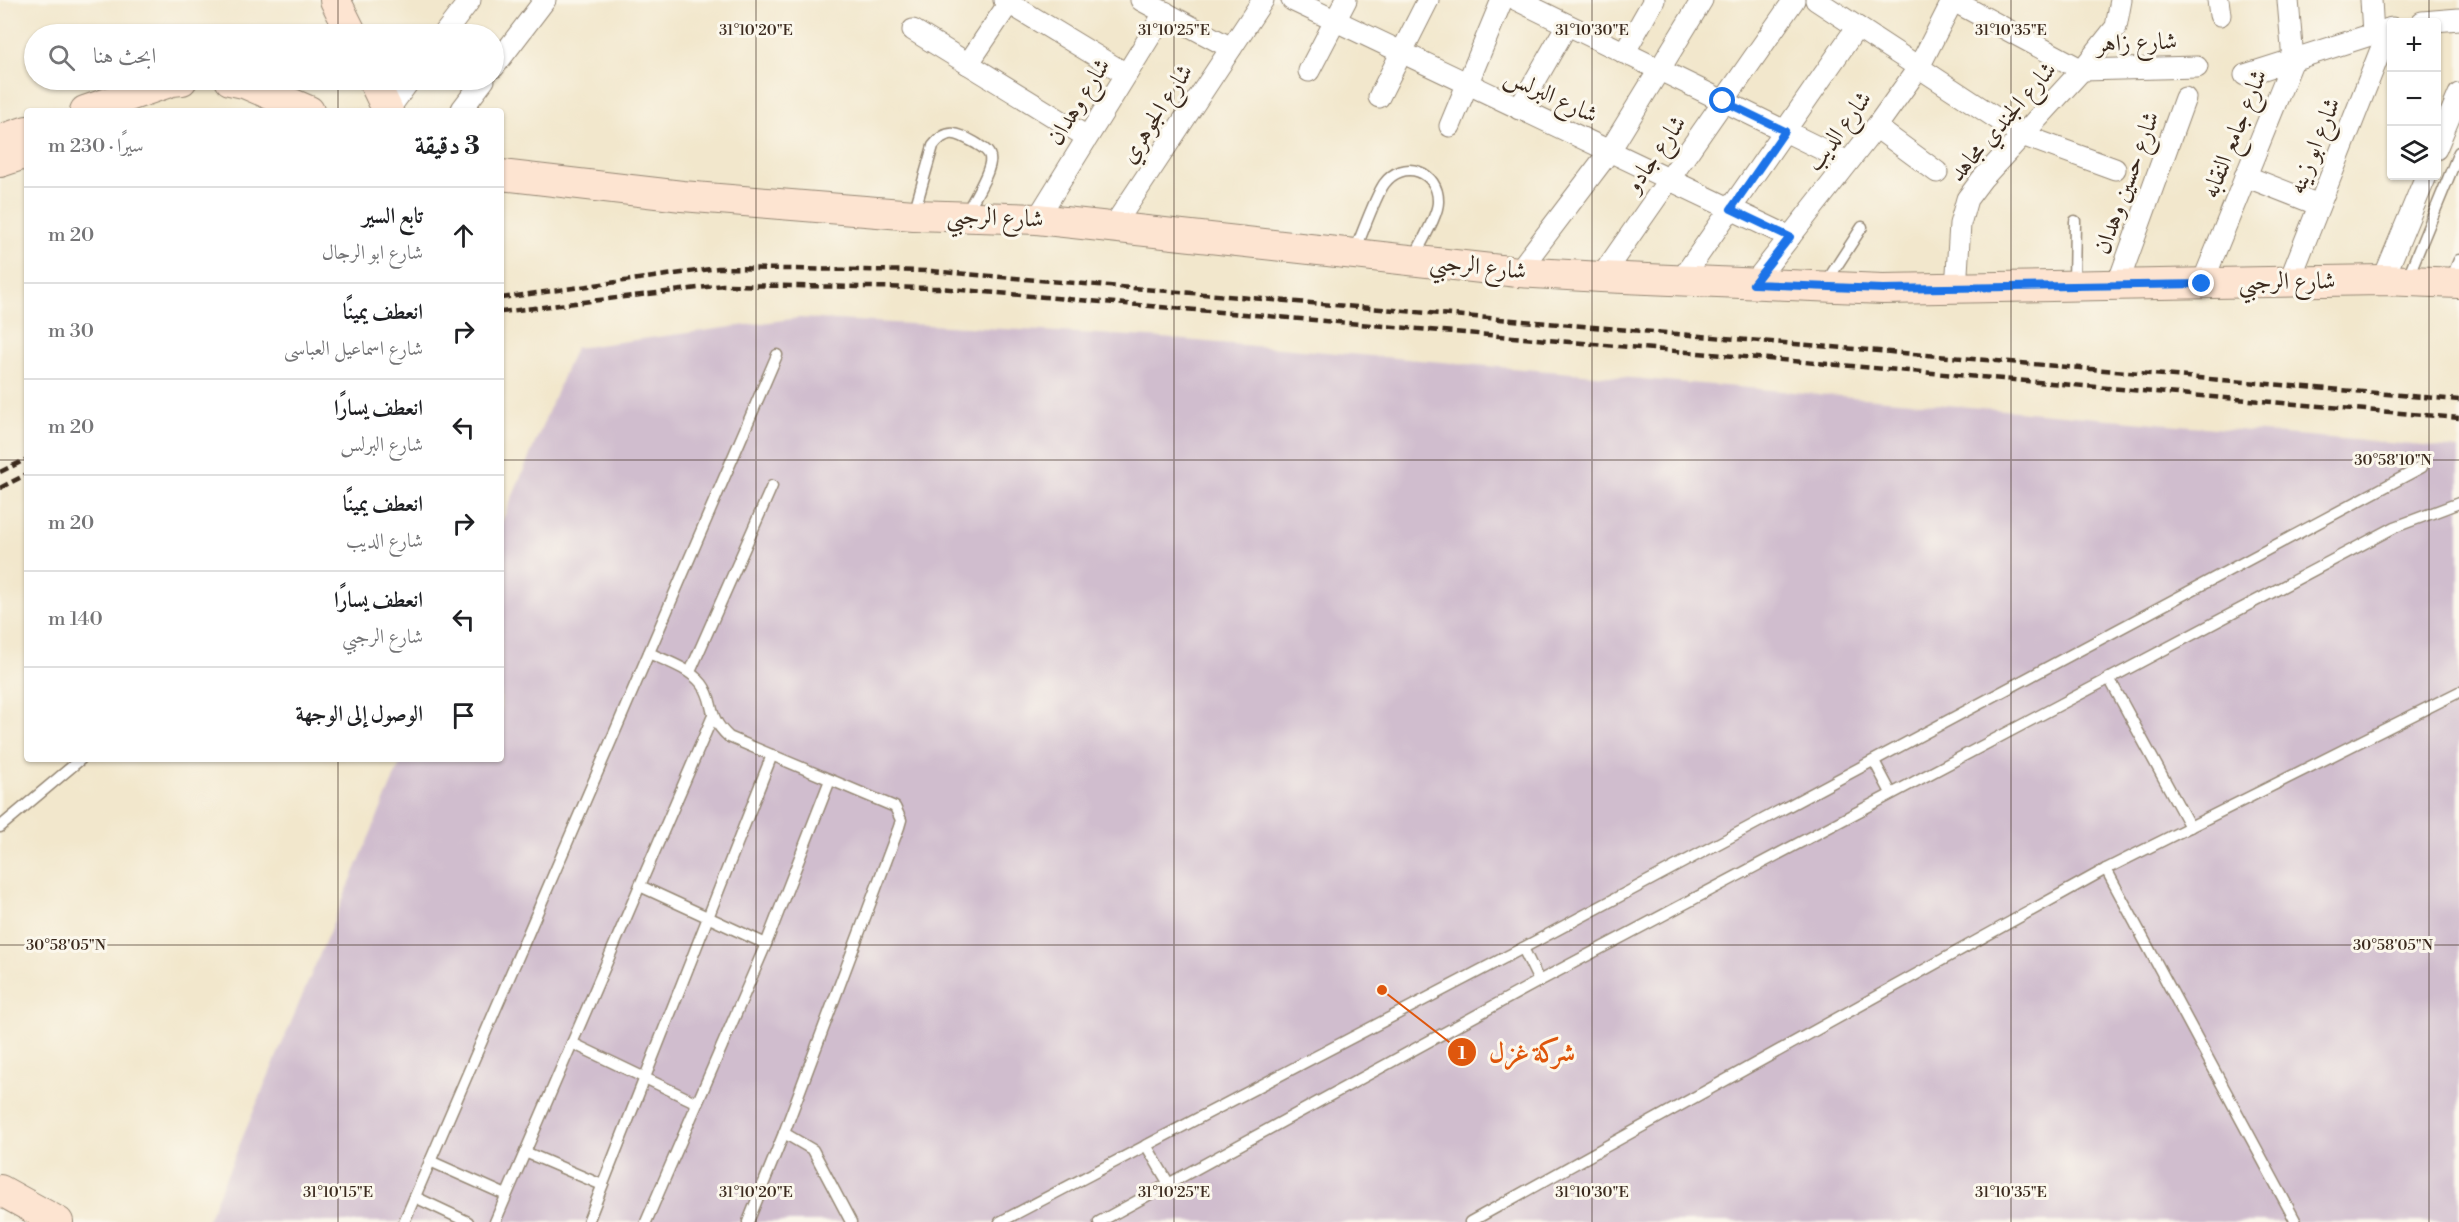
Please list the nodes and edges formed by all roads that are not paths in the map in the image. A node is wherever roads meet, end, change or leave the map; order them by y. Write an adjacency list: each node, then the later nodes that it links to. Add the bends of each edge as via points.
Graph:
1 (335, 0): 24 (main road)
2 (470, 0): 25 (street)
3 (545, 0): 31 (street)
4 (1141, 0): 20 (street)
5 (1263, 0): 30 (street, شارع الجوهري)
6 (1292, 0): 23 (street, شارع البرلس)
7 (1346, 0): 23 (street)
8 (1428, 0): 33 (street)
9 (1502, 0): 43 (street)
10 (1517, 0): 26 (street)
11 (1654, 0): 32 (street)
12 (1701, 0): 38 (street)
13 (1794, 0): 52 (street, شارع جادو)
14 (1816, 0): 27 (street)
15 (1953, 0): 36 (street, شارع الديب); 39 (street, شارع زاهر)
16 (2121, 0): 39 (street, شارع الجندي مجاهد, via 2116,27)
17 (2288, 0): 34 (street, شارع جامع النقابه)
18 (2371, 0): 29 (street)
19 (1008, 1): 35 (street); 41 (street)
20 (1165, 12): 30 (street); 41 (street, شارع وهدان)
21 (2430, 14): 22 (street)
22 (2459, 19)
23 (1335, 22): 33 (street, شارع البرلس); 40 (street)
24 (347, 24)
25 (455, 24)
26 (1568, 25): 32 (street); 58 (street)
27 (1857, 27): 36 (street); 61 (street)
28 (913, 30): 35 (street)
29 (2385, 30): 34 (street); 78 (street, شارع ابو زينه)
30 (1231, 48): 84 (street, شارع الجوهري)
31 (504, 51)
32 (1624, 53): 38 (street)
33 (1401, 54): 43 (street, شارع البرلس); 50 (street)
34 (2293, 60): 42 (street); 75 (street, شارع جامع النقابه)
35 (968, 64): 64 (street)
36 (1919, 67): 60 (street, شارع الديب); 63 (street)
37 (2197, 67): 39 (street, شارع زاهر)
38 (1659, 70): 52 (street); 67 (street)
39 (2082, 70): 63 (street, شارع الجندي مجاهد)
40 (1309, 71)
41 (1126, 74): 64 (street, شارع وهدان)
42 (2245, 75)
43 (1469, 86): 58 (street, شارع البرلس); 59 (street)
44 (147, 90): 53 (main road)
45 (260, 90): 54 (main road)
46 (378, 90): 55 (main road)
47 (403, 90): 56 (street)
48 (476, 90): 57 (street)
49 (2459, 94): 65 (street)
50 (1379, 97)
51 (2186, 98): 97 (street, شارع حسين وهدان)
52 (1723, 101): 61 (street); 76 (street, شارع جادو)
53 (96, 108)
54 (302, 108)
55 (387, 108)
56 (389, 108)
57 (463, 108)
58 (1519, 109): 67 (street, شارع البرلس)
59 (1450, 126)
60 (1876, 127): 71 (street, شارع الديب); 73 (street)
61 (1785, 131): 71 (street); 79 (street)
62 (24, 132): 66 (main road)
63 (2022, 135): 72 (street); 100 (street, شارع الجندي مجاهد, via 1967,199 1960,224)
64 (1087, 137): 82 (street, شارع وهدان)
65 (2441, 137)
66 (0, 140)
67 (1609, 152): 76 (street, شارع البرلس); 89 (street)
68 (2459, 152): 93 (lane)
69 (24, 154): 70 (main road)
70 (0, 162)
71 (1848, 162): 86 (street, شارع الديب)
72 (2115, 169)
73 (1937, 172)
74 (504, 175): 80 (main road, شارع الرجبي, via 682,196)
75 (2245, 176): 78 (street); 96 (street, شارع جامع النقابه)
76 (1669, 180): 79 (street, شارع البرلس); 91 (street, شارع جادو)
77 (2425, 180): 93 (street)
78 (2319, 205): 94 (street, شارع ابو زينه)
79 (1731, 209): 86 (street, شارع البرلس); 92 (street)
80 (914, 215): 81 (main road, شارع الرجبي); 81 (lane, via 933,146 939,137 949,133 960,134 986,150 990,158 990,166)
81 (964, 216): 82 (main road, شارع الرجبي)
82 (1037, 219): 84 (main road, شارع الرجبي)
83 (2075, 221): 99 (lane)
84 (1113, 227): 87 (main road, شارع الرجبي)
85 (1862, 227): 98 (lane)
86 (1790, 237): 95 (street, شارع الديب)
87 (1354, 254): 88 (main road, شارع الرجبي); 88 (lane, via 1384,184 1396,173 1412,169 1428,175 1438,189 1438,206)
88 (1412, 261): 89 (main road, شارع الرجبي)
89 (1518, 272): 91 (main road, شارع الرجبي)
90 (2456, 275): 93 (main road, شارع الرجبي)
91 (1601, 277): 92 (main road, شارع الرجبي)
92 (1681, 280): 95 (main road, شارع الرجبي)
93 (2394, 280): 94 (main road, شارع الرجبي)
94 (2289, 282): 96 (main road, شارع الرجبي)
95 (1753, 284): 98 (main road, شارع الرجبي)
96 (2202, 284): 97 (main road, شارع الرجبي)
97 (2116, 286): 99 (main road, شارع الرجبي)
98 (1823, 287): 100 (main road, شارع الرجبي)
99 (2073, 287): 100 (main road, شارع الرجبي)
100 (1956, 289)
101 (777, 354): 105 (lane)
102 (2422, 467): 111 (lane)
103 (772, 486): 106 (lane)
104 (2459, 503): 107 (lane, via 2395,527)
105 (649, 653): 106 (lane); 129 (lane)
106 (690, 672): 109 (lane, via 706,691)
107 (2109, 678): 114 (lane); 116 (lane)
108 (2459, 692): 116 (lane)
109 (712, 718): 110 (lane, via 729,737); 118 (lane)
110 (772, 755): 113 (lane); 119 (lane)
111 (1874, 761): 114 (lane); 121 (lane)
112 (77, 762): 115 (lane)
113 (830, 780): 120 (lane); 126 (lane, via 895,807 901,819)
114 (1891, 793): 122 (lane)
115 (0, 827)
116 (2190, 827): 117 (lane)
117 (2106, 869): 146 (lane); 147 (lane)
118 (640, 886): 119 (lane); 123 (lane)
119 (708, 917): 120 (lane); 124 (lane)
120 (766, 944): 125 (lane)
121 (1523, 948): 122 (lane); 127 (lane)
122 (1539, 981): 130 (lane)
123 (572, 1043): 124 (lane); 128 (lane)
124 (645, 1078): 125 (lane); 131 (lane)
125 (697, 1103): 141 (lane)
126 (784, 1132): 142 (lane); 143 (lane, via 813,1150)
127 (1146, 1146): 130 (lane); 135 (lane)
128 (525, 1152): 131 (lane); 133 (lane)
129 (430, 1161): 133 (lane); 134 (lane)
130 (1169, 1184): 145 (lane)
131 (602, 1185): 140 (lane)
132 (0, 1190): 137 (main road)
133 (506, 1195): 136 (lane)
134 (415, 1197): 138 (lane); 139 (lane)
135 (1019, 1218): 144 (lane)
136 (498, 1221)
137 (58, 1222)
138 (404, 1222)
139 (468, 1222)
140 (588, 1222)
141 (646, 1222)
142 (748, 1222)
143 (851, 1222)
144 (1000, 1222)
145 (1099, 1222)
146 (1470, 1222)
147 (2296, 1222)

